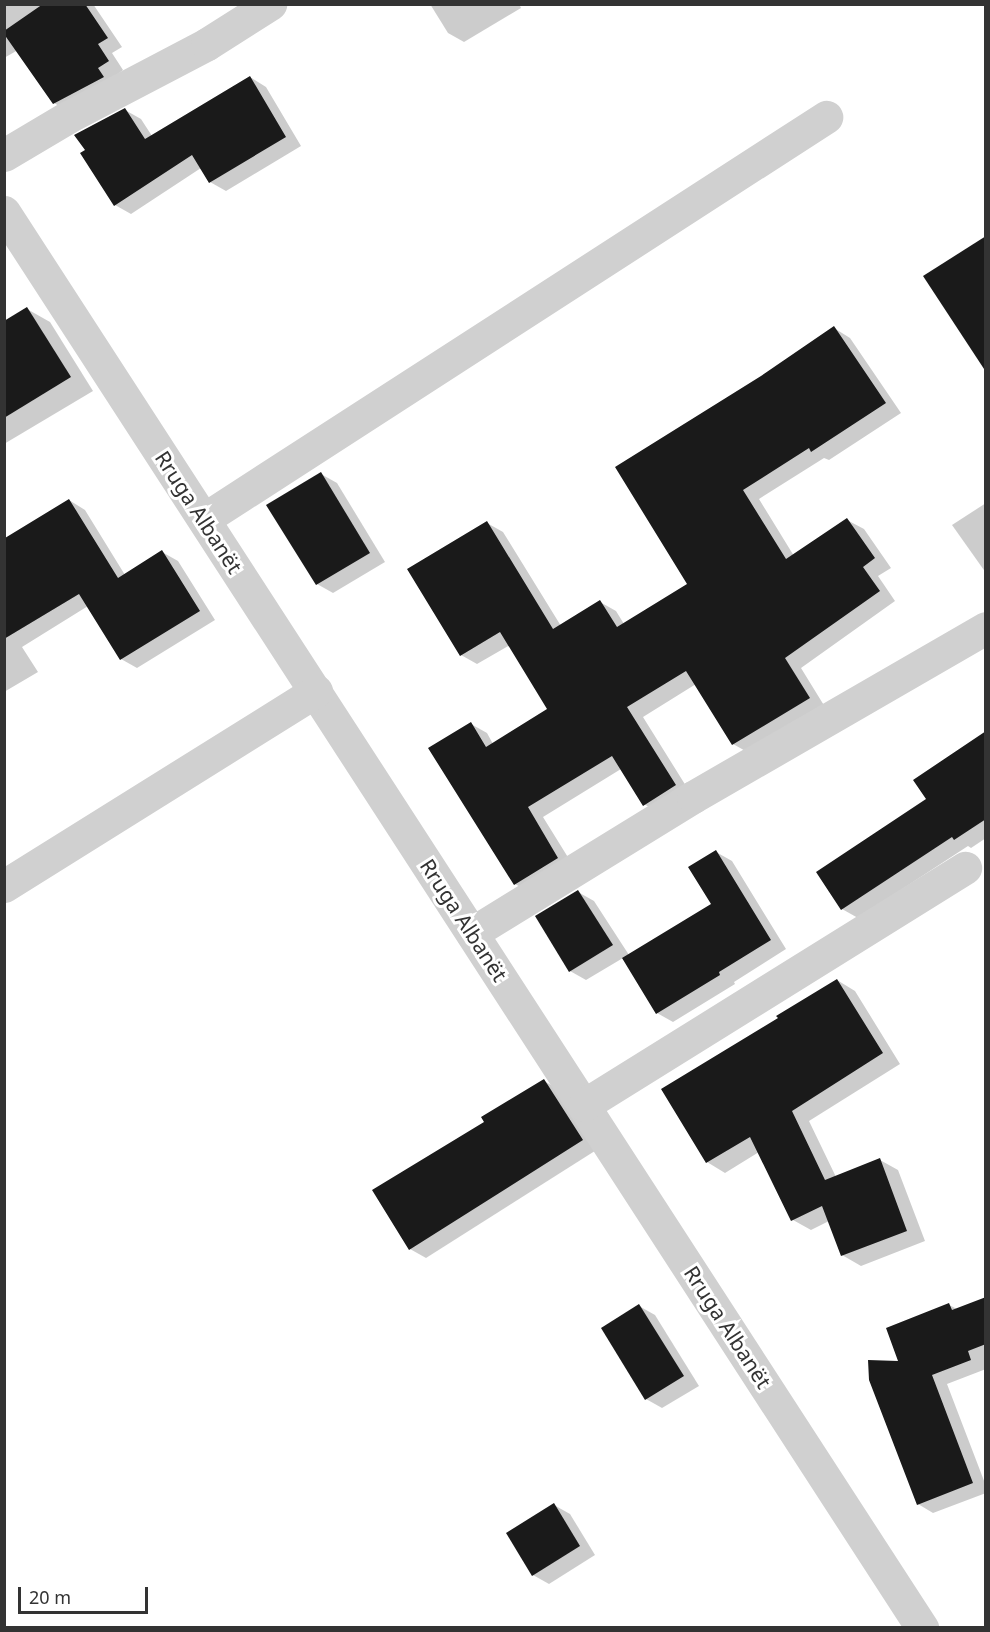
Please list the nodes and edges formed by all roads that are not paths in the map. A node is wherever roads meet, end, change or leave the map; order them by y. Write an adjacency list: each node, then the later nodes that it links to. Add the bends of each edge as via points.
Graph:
1 (270, 4): 3 (street, via 207,44)
2 (826, 117): 5 (street)
3 (4, 155)
4 (4, 212): 5 (street, Rruga Albanët)
5 (204, 519): 7 (street, Rruga Albanët)
6 (986, 628): 10 (street, via 693,796)
7 (316, 691): 9 (street); 10 (street, Rruga Albanët)
8 (965, 868): 11 (street)
9 (4, 886)
10 (472, 933): 11 (street, Rruga Albanët)
11 (584, 1105): 12 (street, Rruga Albanët)
12 (922, 1628)

